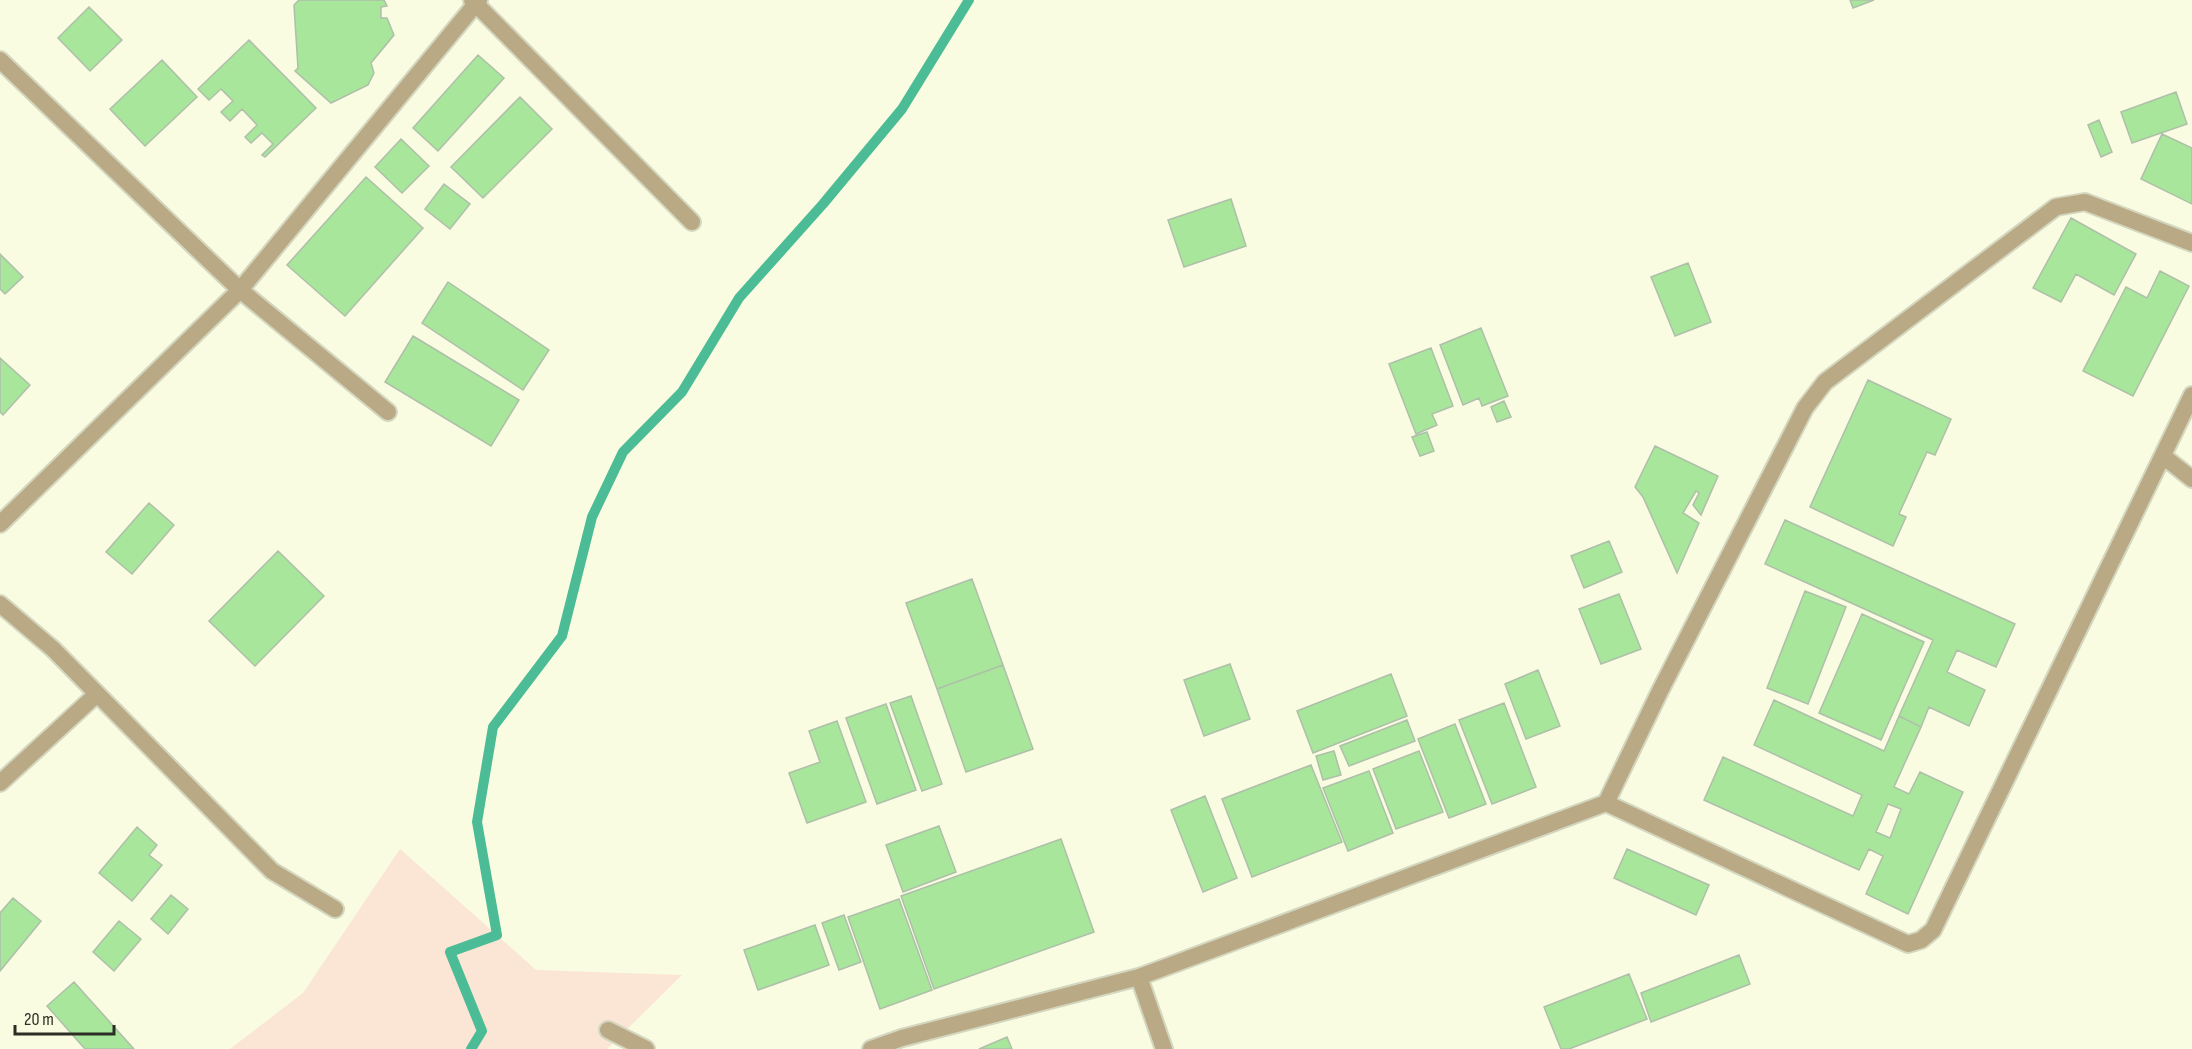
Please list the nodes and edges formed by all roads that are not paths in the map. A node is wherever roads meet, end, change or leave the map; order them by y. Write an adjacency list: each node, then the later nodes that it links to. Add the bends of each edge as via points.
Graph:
1 (476, 1): 3 (street); 5 (street)
2 (0, 60): 5 (street)
3 (692, 222)
4 (2192, 243): 14 (street, via 2085,202 2056,207 1825,382 1805,408)
5 (240, 290): 7 (street); 10 (street)
6 (2192, 395): 8 (street)
7 (388, 412)
8 (2163, 456): 9 (street); 14 (street, via 1933,930 1921,940 1908,944)
9 (2192, 478)
10 (0, 524)
11 (0, 604): 12 (street, via 53,649)
12 (97, 694): 13 (street); 15 (street, via 272,871)
13 (0, 783)
14 (1606, 803): 16 (street)
15 (335, 909)
16 (1139, 977): 19 (street); 20 (street)
17 (608, 1030): 18 (street)
18 (646, 1049)
19 (871, 1049)
20 (1164, 1049)

